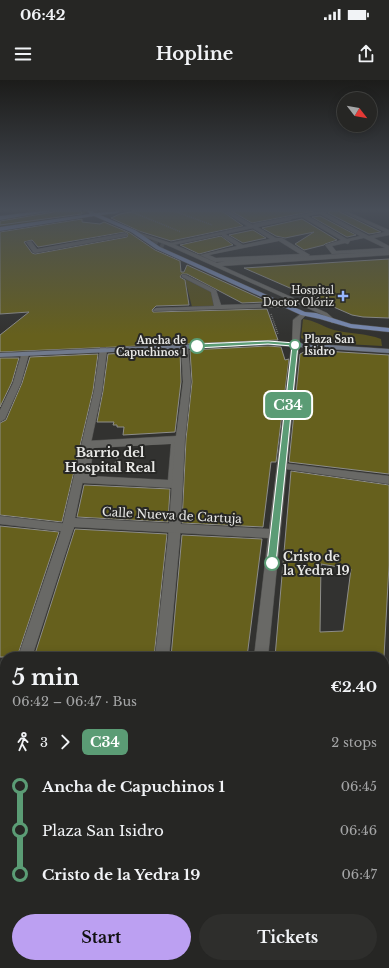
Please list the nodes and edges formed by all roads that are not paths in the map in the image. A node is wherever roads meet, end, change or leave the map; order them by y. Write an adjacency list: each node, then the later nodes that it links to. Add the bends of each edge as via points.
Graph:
1 (168, 252): 11 (main road)
2 (183, 252): 15 (main road)
3 (186, 252): 9 (street)
4 (215, 252): 5 (street, via 203,255 215,260 307,255)
5 (303, 252)
6 (333, 252): 7 (street)
7 (348, 252)
8 (389, 253): 9 (street, via 225,262)
9 (217, 265): 16 (street, via 325,314)
10 (184, 276): 12 (street, via 214,291)
11 (285, 305): 12 (street); 14 (main road)
12 (218, 308): 13 (street)
13 (156, 310)
14 (303, 314): 15 (main road); 20 (street, via 297,320)
15 (321, 317): 16 (main road)
16 (332, 321): 17 (main road, via 358,328)
17 (380, 330): 18 (main road); 19 (main road)
18 (389, 330)
19 (389, 338)
20 (295, 345): 21 (main road, via 268,343); 23 (main road); 30 (street)
21 (184, 347): 22 (main road); 27 (street, via 187,382)
22 (103, 350): 24 (main road); 28 (street, via 98,392)
23 (389, 351)
24 (25, 354): 25 (main road); 26 (street, via 17,383)
25 (0, 355)
26 (0, 419)
27 (180, 438): 28 (street); 34 (street)
28 (87, 444): 33 (street)
29 (121, 444): 29 (street, via 176,441 173,484 83,479 90,446)
30 (282, 466): 31 (street); 35 (street)
31 (389, 480)
32 (0, 520): 33 (street, Calle Nueva de Cartuja)
33 (68, 525): 34 (street, Calle Nueva de Cartuja); 36 (street)
34 (175, 529): 35 (street, Calle Nueva de Cartuja); 37 (street)
35 (275, 534): 38 (street)
36 (27, 652)
37 (163, 652)
38 (262, 652)

